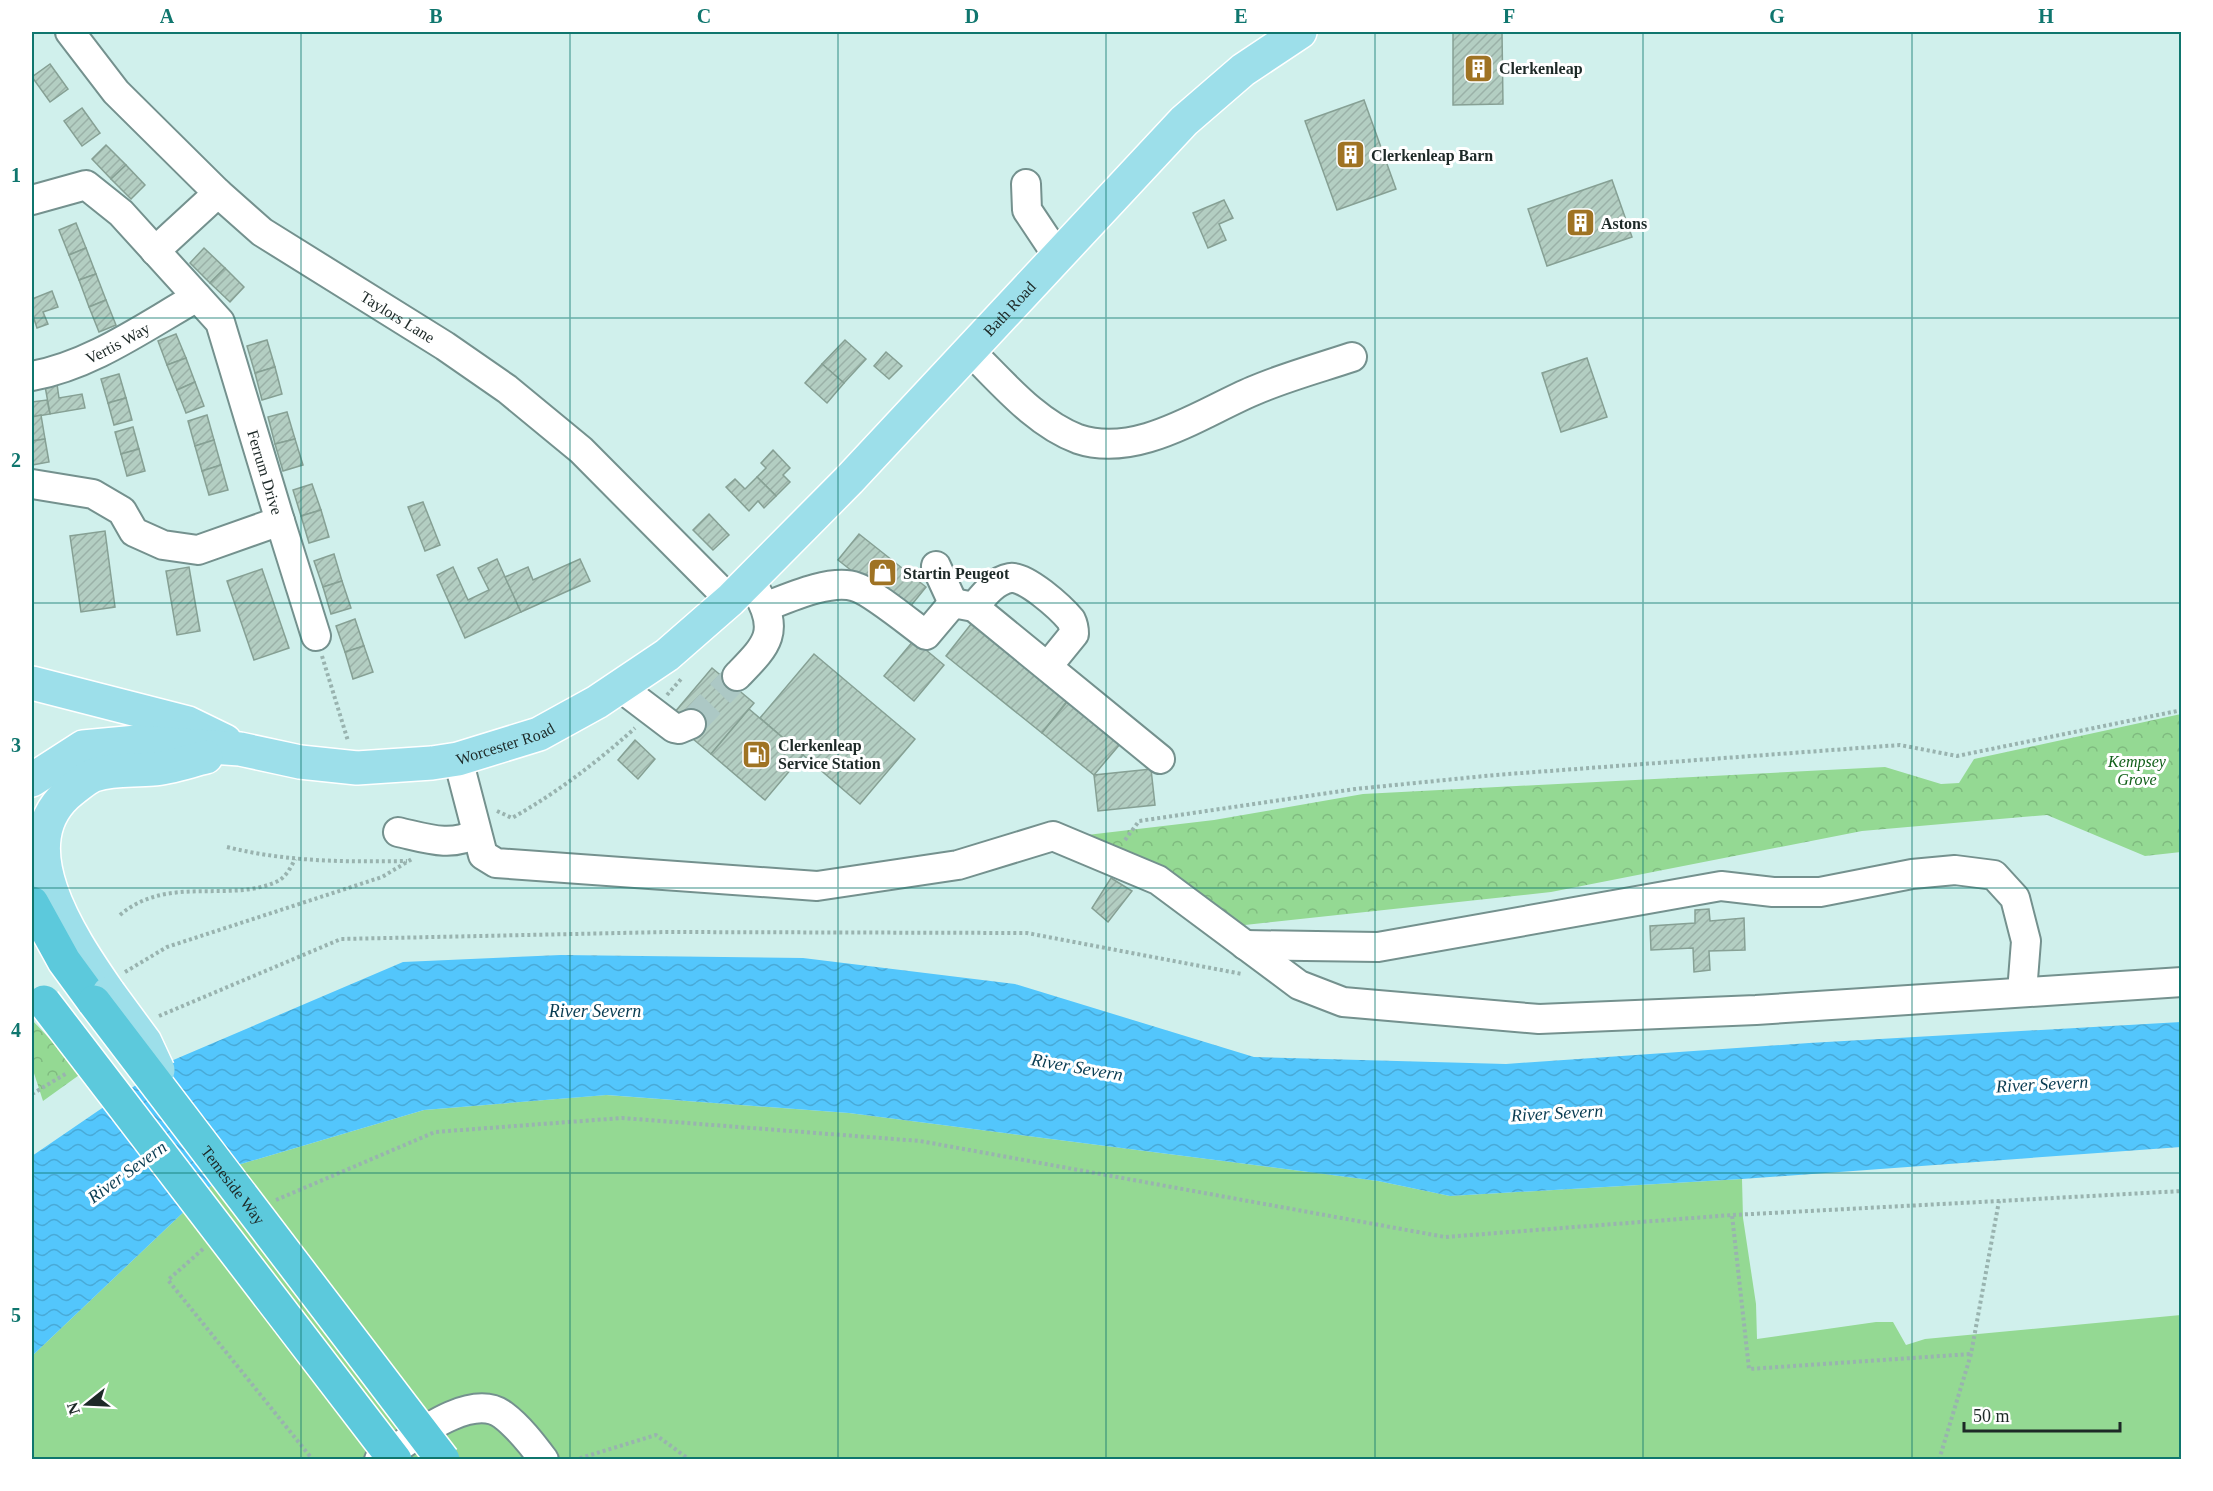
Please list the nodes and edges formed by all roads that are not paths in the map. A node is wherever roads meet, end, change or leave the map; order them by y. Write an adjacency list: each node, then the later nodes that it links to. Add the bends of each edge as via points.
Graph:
1 (70, 32): 4 (street, Taylors Lane, via 116,92)
2 (1300, 32): 7 (main road, Bath Road, via 1243,70 1184,121)
3 (1026, 184): 7 (street, via 1027,210)
4 (218, 193): 6 (street); 15 (street, Taylors Lane, via 262,232 507,389)
5 (32, 201): 6 (street, Ferrum Drive, via 86,185 121,213)
6 (155, 251): 8 (street, Ferrum Drive)
7 (1057, 255): 9 (main road, Bath Road)
8 (196, 297): 11 (street, Vertis Way, via 104,351); 13 (street, Ferrum Drive, via 220,322)
9 (969, 350): 10 (street, via 1025,404 1062,431 1078,439 1119,443 1162,432 1255,390); 15 (main road, Bath Road)
10 (1352, 357)
11 (32, 376)
12 (32, 484): 13 (street, Ferrum Drive, via 93,494 122,512 134,532 163,545 198,550)
13 (280, 521): 17 (street)
14 (936, 566): 16 (street)
15 (748, 596): 16 (street, via 838,585 856,587 926,635); 19 (street, via 770,621 769,636 763,650); 21 (main road, Worcester Road)
16 (963, 605): 18 (street); 18 (street, via 1002,580 1013,577 1028,582 1072,622 1074,634)
17 (316, 636)
18 (1048, 666): 25 (street)
19 (737, 676)
20 (32, 683): 23 (main road, Worcester Road, via 188,723)
21 (620, 687): 22 (street, via 674,728); 24 (main road, Worcester Road, via 539,734)
22 (691, 724)
23 (240, 749): 24 (main road, Worcester Road, via 300,762 357,768); 26 (main road, Worcester Road, via 137,742 83,747); 34 (main road, via 153,770 118,768 91,776 63,797 51,814 43,838 48,883)
24 (458, 759): 28 (street)
25 (1160, 759)
26 (32, 780)
27 (398, 832): 28 (street, via 443,842 463,841)
28 (476, 833): 30 (street, via 483,855 496,863 817,886 958,865 1053,836 1158,880)
29 (32, 903): 34 (highway, Temeside Way, via 64,961)
30 (1245, 945): 32 (street, via 1299,985 1343,1002 1539,1019 1756,1010); 32 (street, via 1378,947 1721,886 1821,892 1912,874 1955,870 1994,875 2014,898 2026,941)
31 (2181, 982): 32 (street)
32 (2022, 992)
33 (38, 994): 36 (highway, bridge)
34 (101, 998): 37 (highway, Temeside Way, bridge, via 176,1109)
35 (379, 1460): 38 (street, via 454,1413 477,1406 502,1413)
36 (395, 1460)
37 (443, 1460)
38 (544, 1460)

